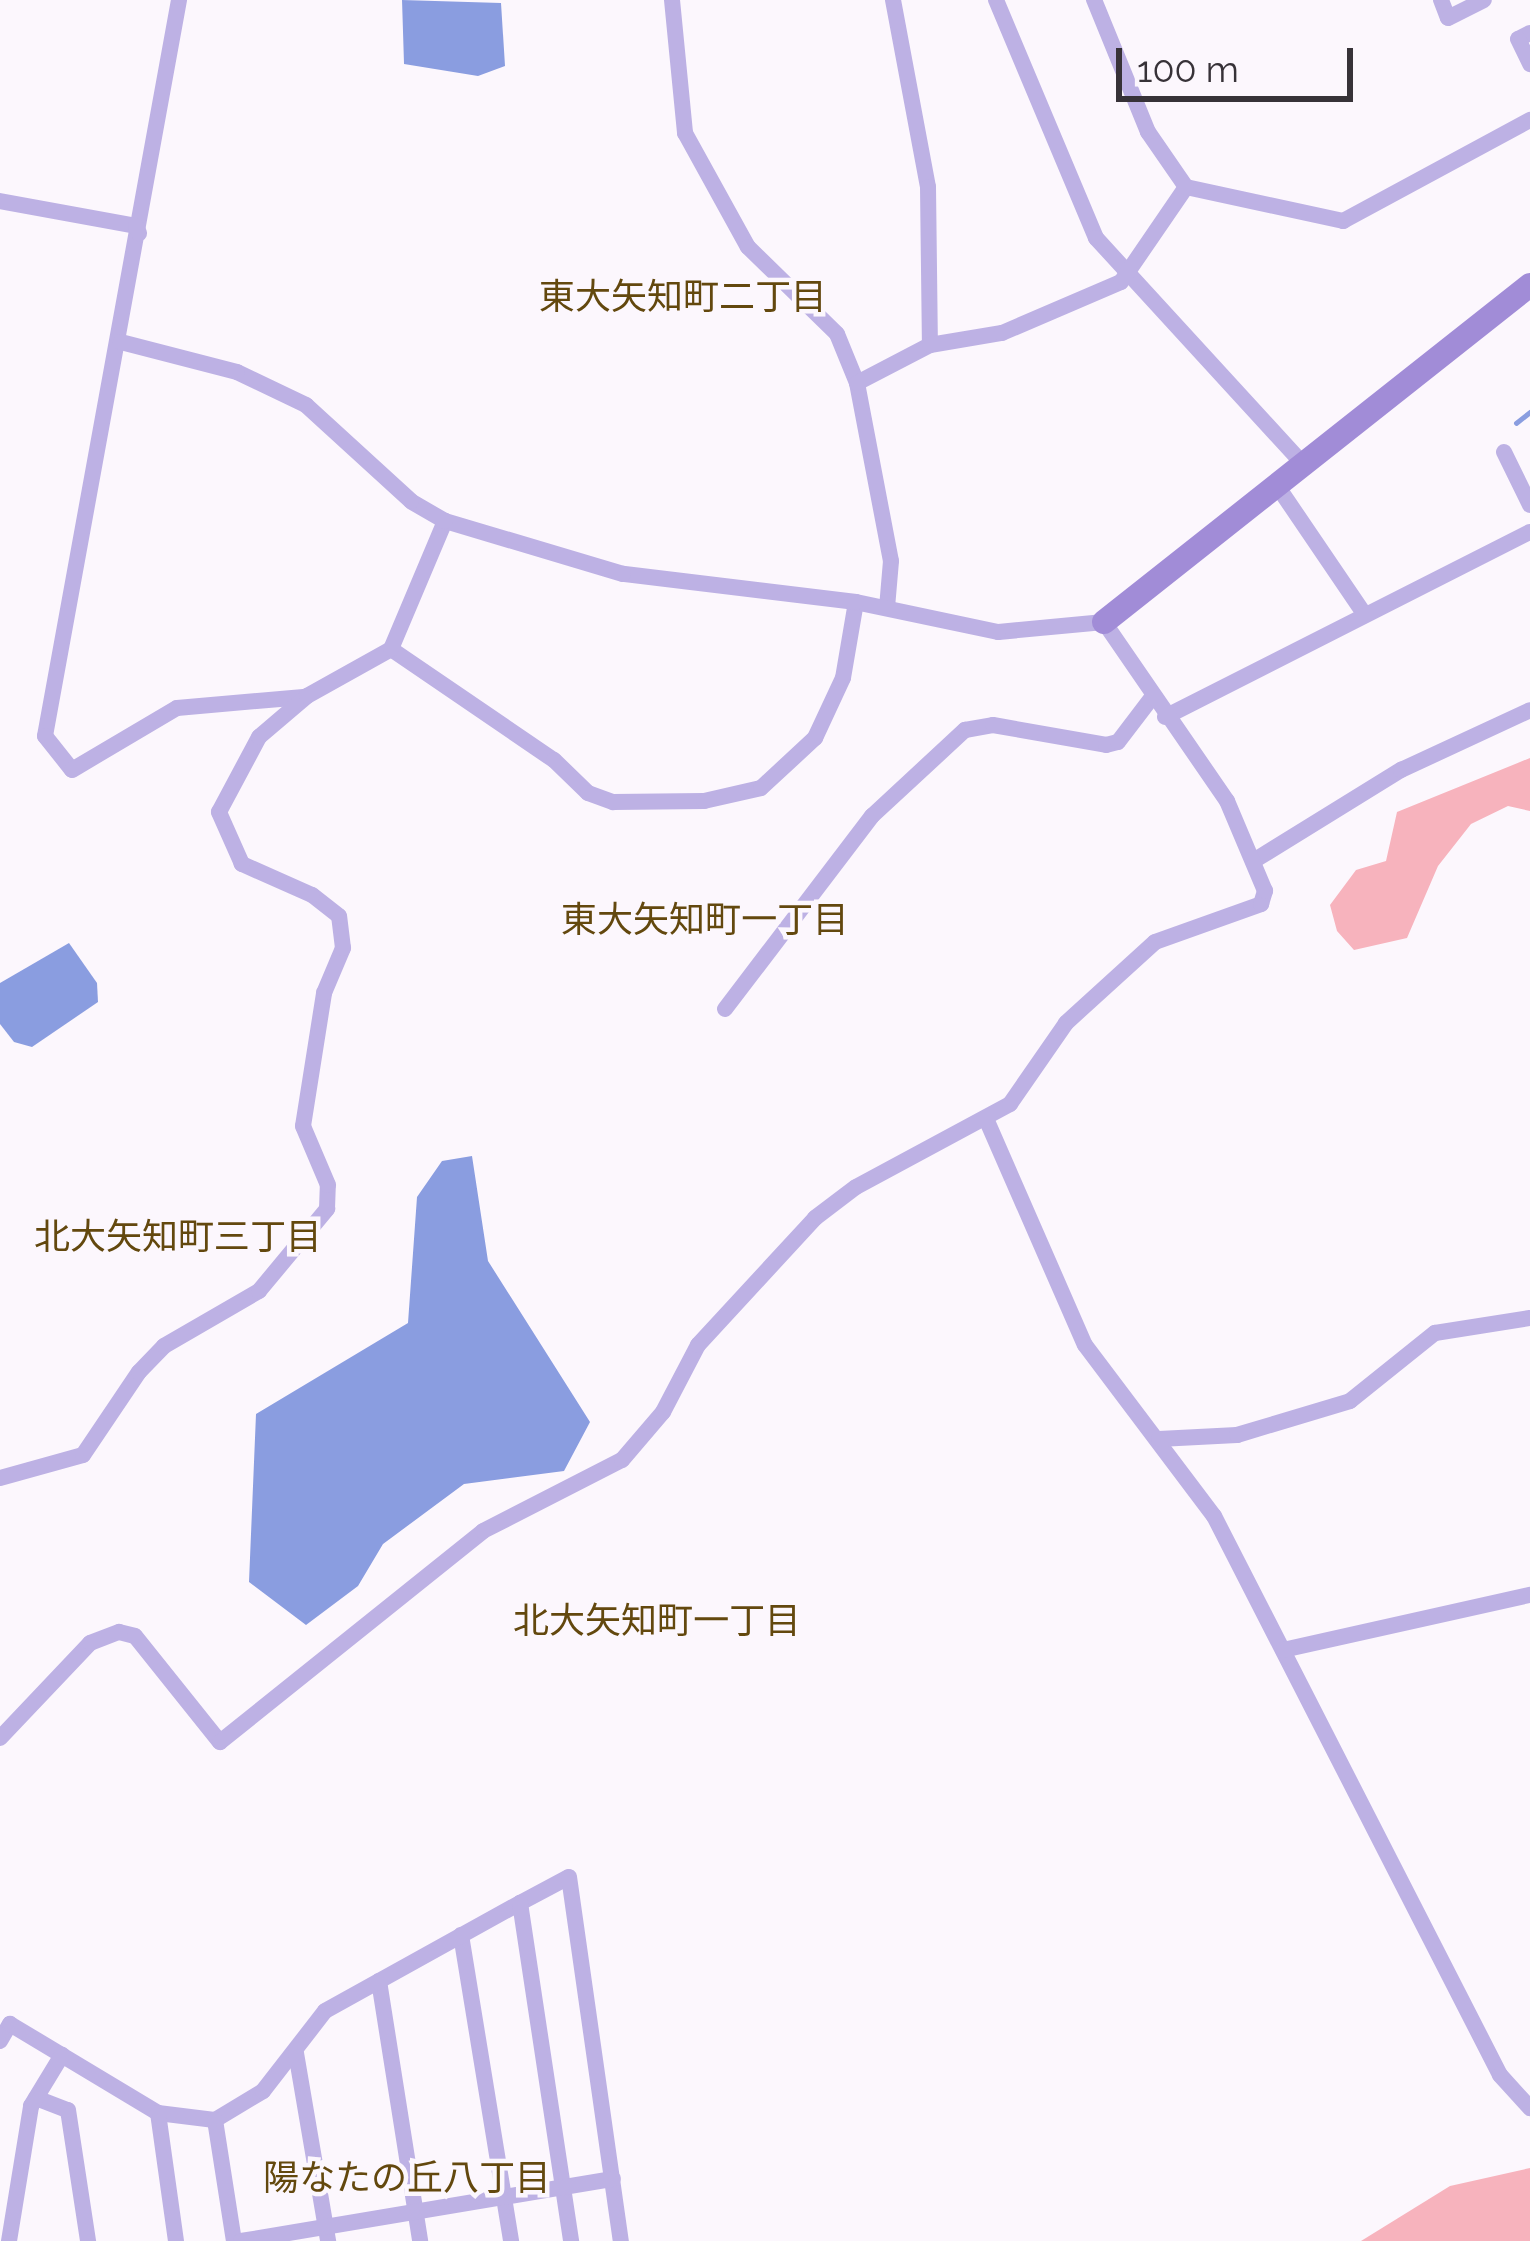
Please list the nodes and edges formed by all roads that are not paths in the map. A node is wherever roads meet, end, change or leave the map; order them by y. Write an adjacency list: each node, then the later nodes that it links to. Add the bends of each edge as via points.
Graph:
1 (179, 0): 13 (street)
2 (673, 0): 18 (street, via 685,133 748,247 837,334)
3 (893, 0): 17 (street, via 928,187)
4 (996, 0): 14 (street, via 1091,228)
5 (1094, 0): 11 (street, via 1148,132)
6 (1441, 0): 7 (street, via 1448,18)
7 (1484, 0)
8 (1530, 33): 9 (street, via 1518,39)
9 (1530, 64)
10 (1530, 120): 11 (street, via 1343,220)
11 (1186, 187): 14 (street)
12 (0, 201): 13 (street)
13 (139, 232): 16 (street)
14 (1124, 274): 17 (street, via 1002,333); 20 (street)
15 (1530, 285): 20 (street)
16 (121, 342): 23 (street, via 237,372 306,405 411,501); 31 (street, via 45,736 72,770 177,708)
17 (930, 345): 18 (street)
18 (857, 383): 26 (street, via 891,561)
19 (1504, 452): 22 (street)
20 (1302, 463): 21 (street)
21 (1276, 484): 27 (street); 28 (street)
22 (1530, 505)
23 (445, 521): 25 (street, via 649,580); 29 (street)
24 (1530, 532): 27 (street)
25 (856, 602): 26 (street); 29 (street, via 843,678 815,738 760,788 704,801 614,802 588,793 554,760)
26 (887, 608): 28 (street, via 998,632)
27 (1365, 616): 33 (street)
28 (1104, 622): 30 (street)
29 (391, 649): 31 (street)
30 (1153, 696): 33 (street); 35 (street, via 1118,742 1106,745 993,725 965,730 872,816)
31 (307, 697): 39 (street, via 260,737 219,812 242,864 339,916 343,948 324,993 303,1126 328,1185 327,1209 259,1291 194,1326 139,1372 83,1455)
32 (1530, 710): 34 (street, via 1401,770)
33 (1165, 717): 34 (street, via 1216,784)
34 (1256, 860): 36 (street, via 1261,904 1154,942 1077,1010 1019,1094)
35 (725, 1010)
36 (987, 1121): 38 (street, via 1091,1357); 42 (street, via 870,1179 815,1218 698,1345 663,1412 622,1460 483,1531 220,1742 135,1636 119,1632 89,1643)
37 (1530, 1318): 38 (street, via 1436,1334 1350,1401 1238,1435)
38 (1160, 1439): 41 (street, via 1214,1516)
39 (0, 1478)
40 (1530, 1595): 41 (street)
41 (1283, 1650): 50 (street, via 1500,2075)
42 (0, 1738)
43 (520, 1903): 44 (street); 53 (street, via 569,1877); 54 (street)
44 (461, 1935): 45 (street); 55 (street)
45 (379, 1981): 47 (street, via 325,2011); 56 (street)
46 (0, 2041): 48 (street, via 10,2024)
47 (296, 2053): 52 (street, via 263,2091); 57 (street)
48 (62, 2055): 49 (street); 51 (street)
49 (36, 2098): 58 (street); 59 (street, via 68,2110)
50 (1530, 2108)
51 (158, 2113): 52 (street); 60 (street)
52 (215, 2120): 61 (street)
53 (613, 2179): 54 (street); 65 (street)
54 (563, 2189): 55 (street); 64 (street)
55 (506, 2199): 56 (street); 63 (street)
56 (416, 2213): 57 (street); 62 (street)
57 (327, 2234): 61 (street)
58 (9, 2241)
59 (88, 2241)
60 (176, 2241)
61 (237, 2241)
62 (420, 2241)
63 (511, 2241)
64 (571, 2241)
65 (621, 2241)

